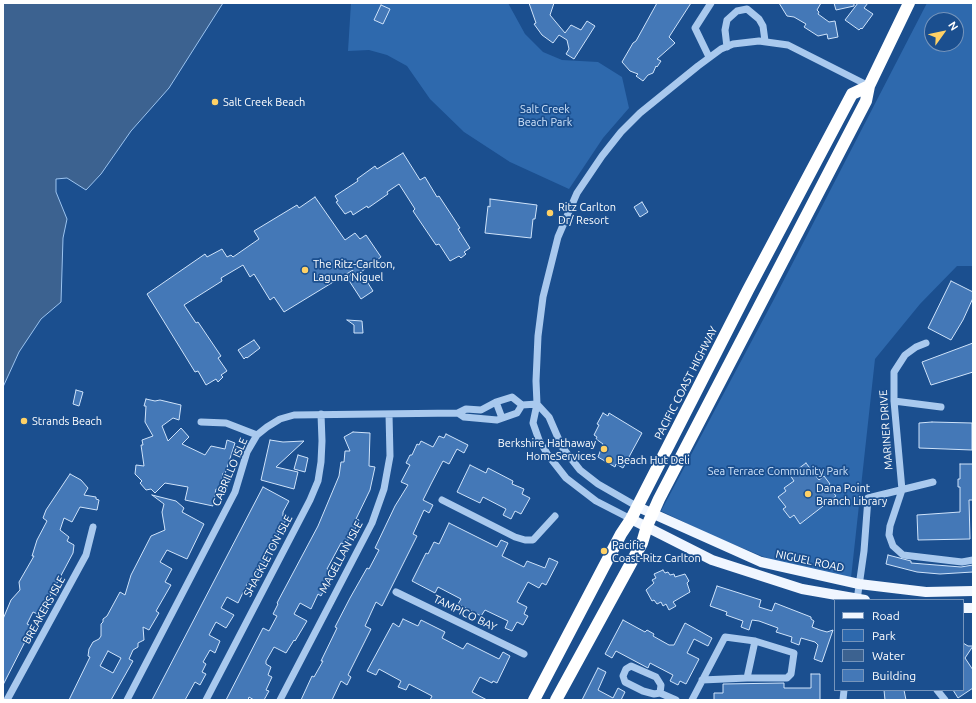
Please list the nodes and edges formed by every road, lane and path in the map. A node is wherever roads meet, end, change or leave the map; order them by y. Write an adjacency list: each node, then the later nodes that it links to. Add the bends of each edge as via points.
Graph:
1 (711, 3): 6 (street, via 695,28)
2 (909, 3): 7 (highway)
3 (747, 6): 4 (street, via 763,26); 5 (street, via 736,8 727,20)
4 (765, 41): 5 (street, via 744,42); 7 (street, via 793,46)
5 (727, 47): 6 (street)
6 (709, 58): 11 (street, via 640,113 609,147 577,193 558,237 543,297 538,336)
7 (869, 86): 25 (highway, PACIFIC COAST HIGHWAY, via 852,94 748,290); 26 (highway, via 866,101)
8 (926, 344): 10 (street, MARINER DRIVE, via 904,355 894,372)
9 (496, 402): 12 (street, CABRILLO ISLE, via 512,397); 14 (street, CABRILLO ISLE); 19 (street)
10 (894, 402): 13 (street); 23 (street, MARINER DRIVE)
11 (537, 404): 12 (street, CABRILLO ISLE); 25 (street, via 549,417 562,447 580,470 598,484); 28 (street, via 533,423 539,440 566,478 596,501)
12 (522, 405): 19 (street, CABRILLO ISLE, via 517,414)
13 (941, 407)
14 (481, 410): 15 (street, CABRILLO ISLE, via 466,409); 18 (street)
15 (458, 413): 17 (street, CABRILLO ISLE); 18 (street, CABRILLO ISLE, via 464,417)
16 (321, 414): 17 (street, CABRILLO ISLE); 21 (street, CABRILLO ISLE, via 294,414 280,419); 45 (street, SHACKLETON ISLE, via 322,441 318,481)
17 (389, 414): 46 (street, MAGELLAN ISLE, via 390,456 384,489 372,523)
18 (483, 418): 19 (street, CABRILLO ISLE)
19 (502, 418)
20 (201, 422): 21 (street, via 226,423)
21 (257, 435): 44 (street, CABRILLO ISLE, via 247,452 235,492)
22 (933, 482): 23 (street)
23 (902, 490): 31 (street, via 890,526 893,546 903,555 962,562); 32 (street, via 868,498)
24 (442, 500): 27 (street, via 514,537 525,540 533,540)
25 (638, 507): 26 (main road, NIGUEL ROAD); 28 (highway, PACIFIC COAST HIGHWAY)
26 (652, 514): 29 (highway); 32 (main road, NIGUEL ROAD, via 761,562)
27 (555, 516)
28 (631, 519): 29 (main road); 47 (highway, PACIFIC COAST HIGHWAY)
29 (647, 526): 35 (main road, via 712,560 802,589); 48 (highway, via 642,543)
30 (93, 527): 43 (street, BREAKERS ISLE, via 86,555)
31 (973, 560)
32 (859, 584): 33 (main road, NIGUEL ROAD, via 926,592); 36 (street)
33 (973, 591)
34 (396, 592): 38 (street, TAMPICO BAY)
35 (855, 599)
36 (860, 599)
37 (755, 641): 39 (street); 39 (street, via 794,653 790,676); 40 (street, via 724,637)
38 (524, 654)
39 (747, 678): 40 (street)
40 (702, 680): 50 (street)
41 (938, 691): 51 (street)
42 (660, 693): 42 (street, via 662,685 656,677 631,666 626,669 623,676 625,682 643,691); 49 (street)
43 (7, 700)
44 (127, 700)
45 (206, 700)
46 (280, 700)
47 (534, 700)
48 (556, 700)
49 (676, 700)
50 (692, 700)
51 (945, 700)

